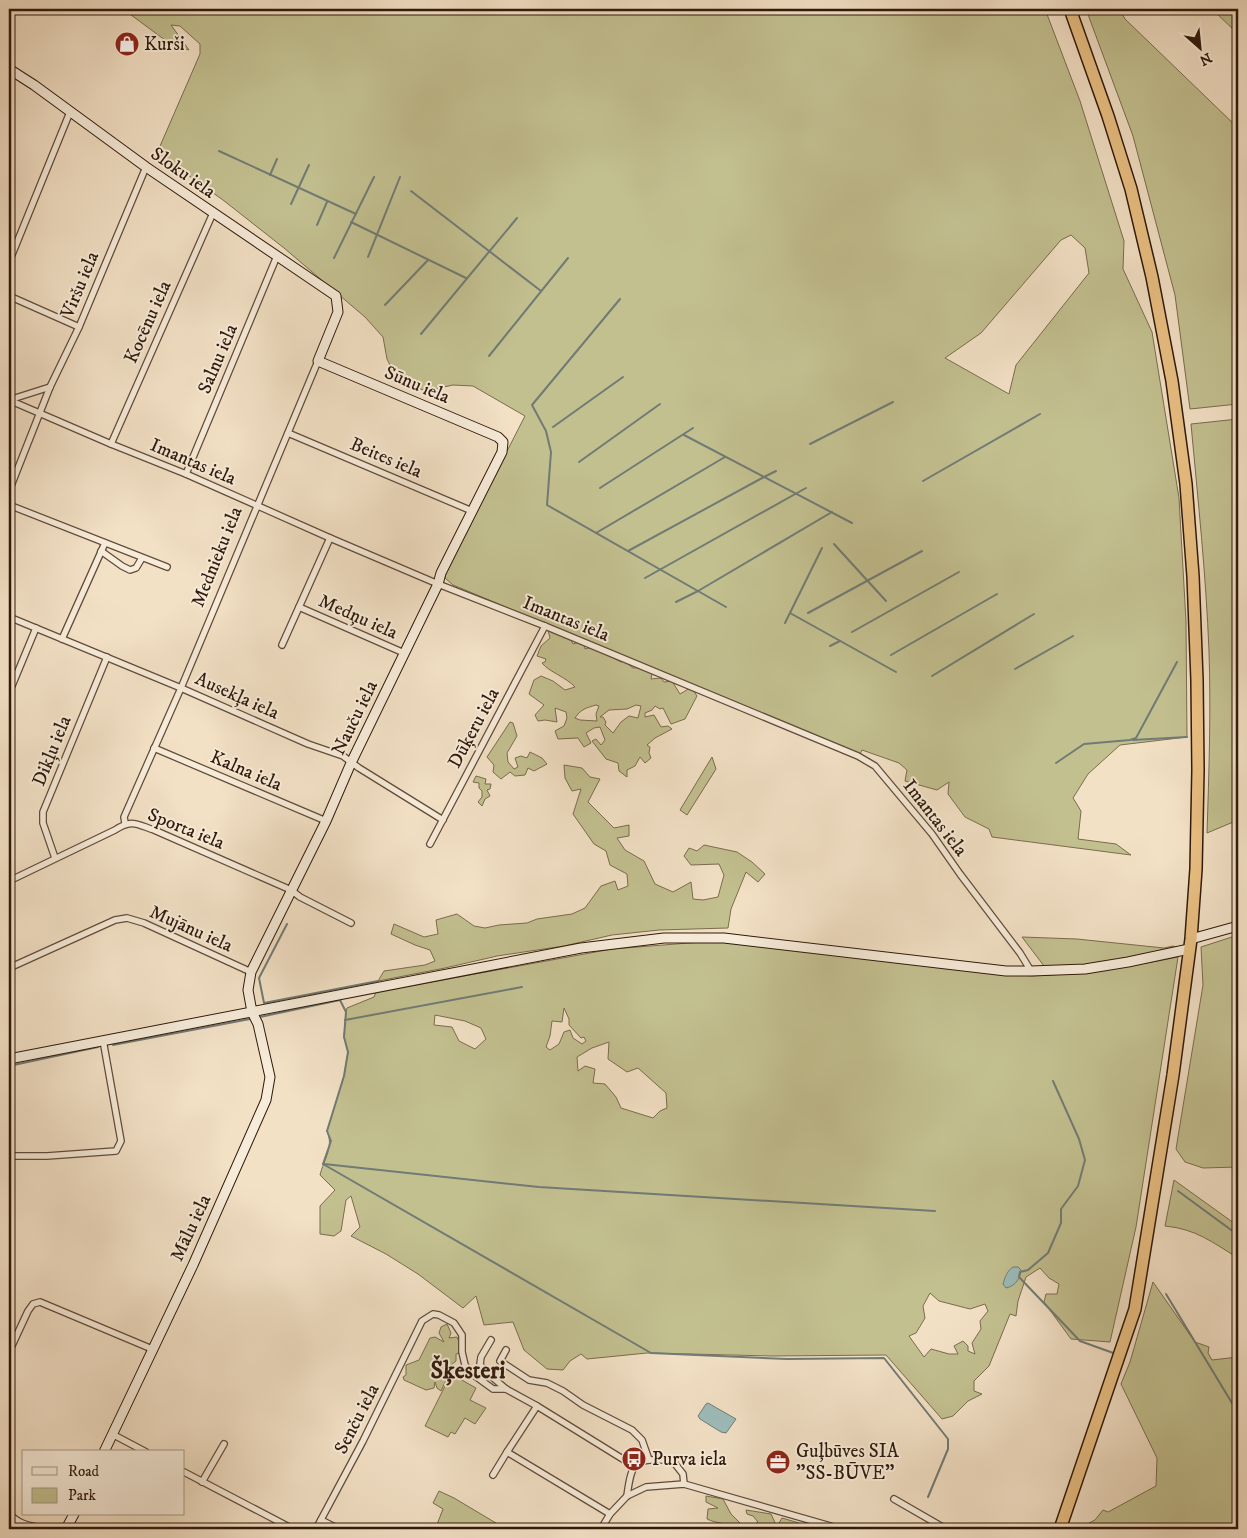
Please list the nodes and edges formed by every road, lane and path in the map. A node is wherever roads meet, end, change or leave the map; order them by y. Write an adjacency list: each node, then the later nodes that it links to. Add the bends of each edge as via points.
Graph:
1 (1070, 9): 50 (highway, via 1131,189 1156,296 1180,437 1197,680 1196,849)
2 (9, 69): 3 (street, Sloku iela)
3 (70, 112): 4 (street, Sloku iela); 7 (street)
4 (146, 167): 5 (street, Sloku iela); 10 (street, Viršu iela)
5 (213, 213): 6 (street, Sloku iela); 17 (street, Kocēnu iela)
6 (277, 256): 9 (street, Sloku iela, via 336,296); 18 (street, Salnu iela)
7 (9, 262)
8 (9, 296): 10 (street)
9 (338, 302): 11 (street, Mednieku iela, via 338,312)
10 (78, 327): 12 (street, Viršu iela)
11 (318, 361): 15 (street, Mednieku iela); 16 (street, Sūnu iela, via 498,437)
12 (50, 386): 13 (street); 14 (street, Viršu iela)
13 (9, 400): 14 (street, Imantas iela)
14 (40, 414): 17 (street, Imantas iela); 19 (street, Viršu iela)
15 (288, 433): 21 (street, Mednieku iela); 22 (street, Beites iela)
16 (503, 442): 22 (street, Nauču iela, via 502,452)
17 (111, 444): 18 (street, Imantas iela)
18 (186, 474): 21 (street, Imantas iela)
19 (9, 491)
20 (9, 505): 24 (street)
21 (256, 505): 23 (street, Imantas iela); 37 (street, Mednieku iela)
22 (472, 511): 28 (street, Nauču iela)
23 (330, 538): 28 (street, Imantas iela); 29 (street)
24 (105, 544): 25 (street); 26 (street)
25 (101, 551): 26 (street, via 130,570 136,568); 33 (street)
26 (142, 558): 27 (street)
27 (166, 567)
28 (438, 584): 31 (street, Imantas iela); 35 (street, Nauču iela)
29 (299, 608): 34 (street); 35 (street, Medņu iela)
30 (9, 617): 32 (street, Ausekļa iela)
31 (545, 626): 41 (street, Dūķeru iela); 52 (street, Imantas iela, via 875,766 932,834)
32 (36, 628): 33 (street, Ausekļa iela); 38 (street)
33 (62, 639): 36 (street, Ausekļa iela)
34 (282, 645)
35 (404, 653): 40 (street, Nauču iela)
36 (107, 657): 37 (street, Ausekļa iela); 45 (street, Dikļu iela, via 43,812 43,823)
37 (181, 688): 39 (street, Mednieku iela); 40 (street, Ausekļa iela, via 343,756)
38 (9, 692)
39 (154, 748): 42 (street, Kalna iela); 43 (street, Mednieku iela, via 124,817)
40 (351, 763): 41 (street, Ausekļa iela); 42 (street, Nauču iela)
41 (443, 820): 44 (street, Dūķeru iela)
42 (326, 821): 47 (street, Nauču iela)
43 (125, 823): 45 (street, Sporta iela); 47 (street, Sporta iela, via 154,830)
44 (430, 844)
45 (55, 858): 46 (street, Sporta iela)
46 (9, 881)
47 (291, 890): 48 (street, Sporta iela, via 300,898); 53 (street, Nauču iela)
48 (352, 923)
49 (1238, 926): 50 (street)
50 (1190, 944): 52 (street, via 1128,962 1085,969); 91 (highway, via 1173,1075 1135,1309)
51 (9, 968): 53 (street, Mujānu iela, via 115,920 127,918)
52 (1031, 971): 54 (street, via 1006,971 740,939 664,938 580,948)
53 (251, 972): 54 (street, Nauču iela, via 248,990)
54 (252, 1012): 55 (street); 59 (street, Mālu iela, via 258,1024 270,1077 266,1100)
55 (103, 1040): 56 (street); 57 (street, via 122,1141 116,1151)
56 (9, 1059)
57 (9, 1156)
58 (491, 1340): 62 (street, via 480,1364)
59 (152, 1349): 61 (street, via 40,1302 33,1304); 64 (street, Mālu iela)
60 (506, 1350): 69 (street, via 500,1361 529,1380 547,1382 632,1430 642,1440)
61 (9, 1352)
62 (506, 1389): 63 (street); 81 (street, Senču iela, via 493,1388 471,1373 465,1365 462,1335 454,1323 439,1314 422,1321)
63 (537, 1406): 68 (street); 70 (street)
64 (112, 1434): 66 (street, Mālu iela); 67 (street)
65 (224, 1444): 73 (street)
66 (105, 1450)
67 (142, 1450)
68 (507, 1452): 72 (street); 78 (street)
69 (649, 1460): 70 (street, via 644,1459); 74 (street, via 672,1460 683,1474)
70 (634, 1466): 75 (street)
71 (185, 1473): 73 (street)
72 (493, 1475)
73 (202, 1482): 85 (street)
74 (684, 1484): 75 (street, via 646,1487); 89 (street)
75 (627, 1496): 78 (street)
76 (894, 1499): 90 (street)
77 (9, 1513): 80 (street)
78 (610, 1514): 88 (street)
79 (73, 1516): 84 (street)
80 (14, 1519): 82 (street); 83 (street)
81 (321, 1520): 86 (street, Senču iela); 87 (street)
82 (17, 1529)
83 (46, 1529)
84 (66, 1529)
85 (293, 1529)
86 (316, 1529)
87 (339, 1529)
88 (601, 1529)
89 (841, 1529)
90 (946, 1529)
91 (1060, 1529)

